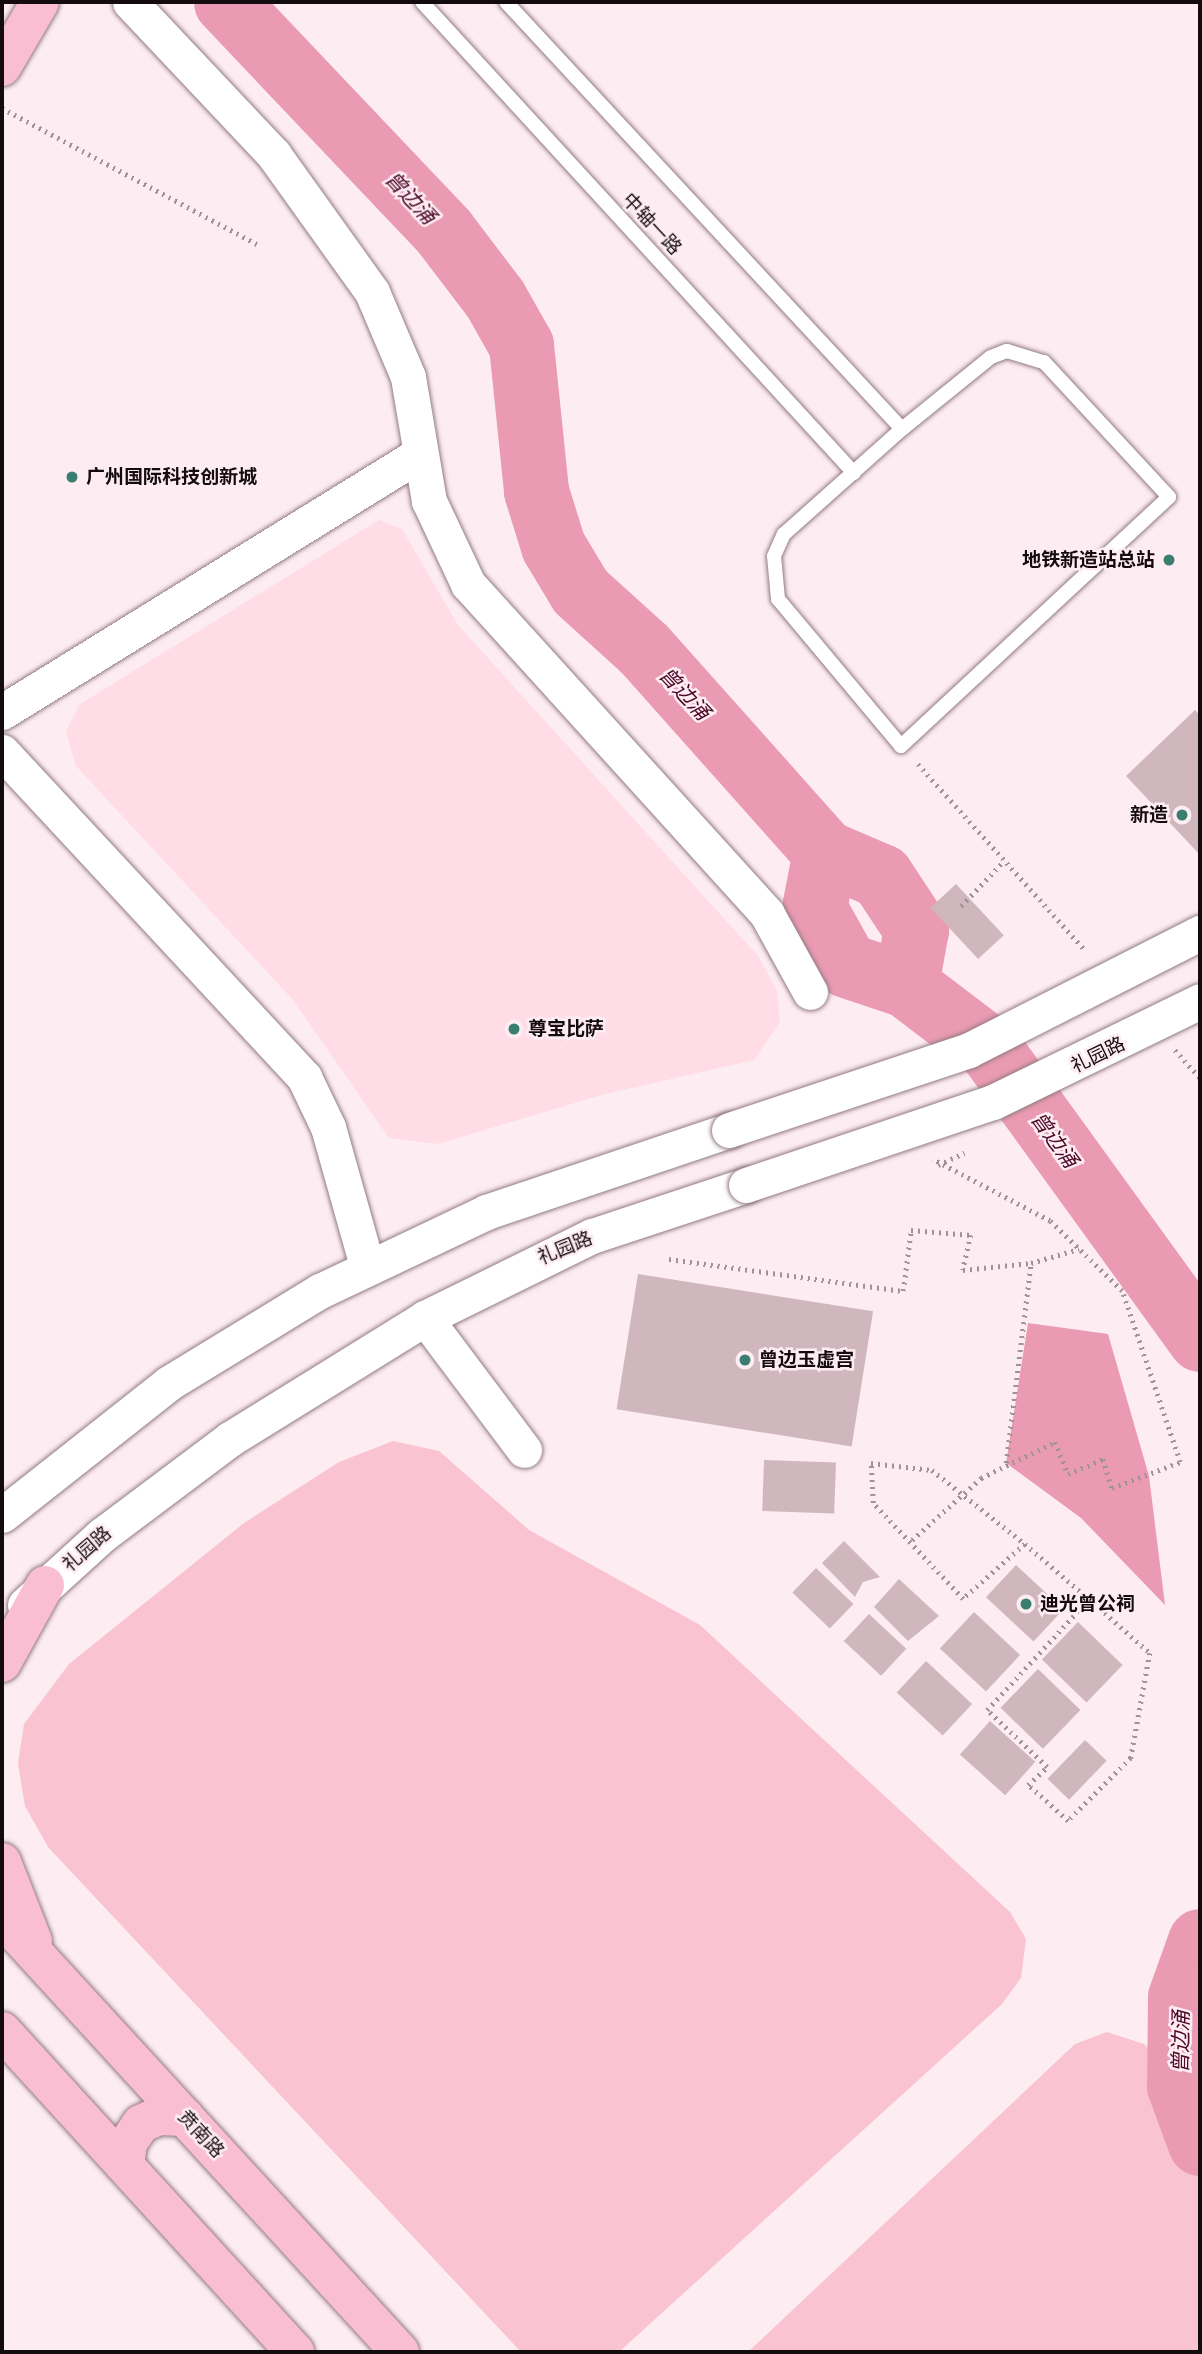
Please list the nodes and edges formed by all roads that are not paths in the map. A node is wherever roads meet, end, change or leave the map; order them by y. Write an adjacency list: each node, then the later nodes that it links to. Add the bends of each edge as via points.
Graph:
1 (40, 2): 5 (main road)
2 (130, 2): 7 (street, via 274,155 372,292 408,377)
3 (422, 2): 8 (lane, 中轴一路)
4 (506, 2): 6 (lane)
5 (2, 67)
6 (902, 429): 8 (lane); 8 (lane, via 991,357 1025,352 1044,362 1169,497 901,746 778,599 772,577 784,534)
7 (420, 454): 9 (street); 12 (street, via 429,501 468,584 767,914)
8 (854, 473)
9 (2, 712)
10 (2, 752): 14 (street, via 304,1077 328,1127)
11 (1200, 933): 14 (street, bridge, via 969,1050 570,1179)
12 (810, 992)
13 (1200, 1002): 15 (street, 礼园路, bridge, via 993,1102 568,1246)
14 (367, 1266): 17 (street, via 169,1382)
15 (425, 1318): 16 (street); 18 (street, 礼园路, via 230,1439)
16 (524, 1450)
17 (2, 1516)
18 (46, 1585): 19 (street, 礼园路); 20 (main road)
19 (2, 1627)
20 (2, 1664)
21 (2, 1862): 23 (main road)
22 (2, 1918): 23 (main road, 贲南路)
23 (48, 1967): 25 (main road, 贲南路)
24 (2, 2031): 26 (main road)
25 (185, 2117): 26 (main road, via 158,2116 141,2124 128,2143); 28 (main road, 贲南路)
26 (125, 2165): 27 (main road)
27 (295, 2352)
28 (400, 2352)

